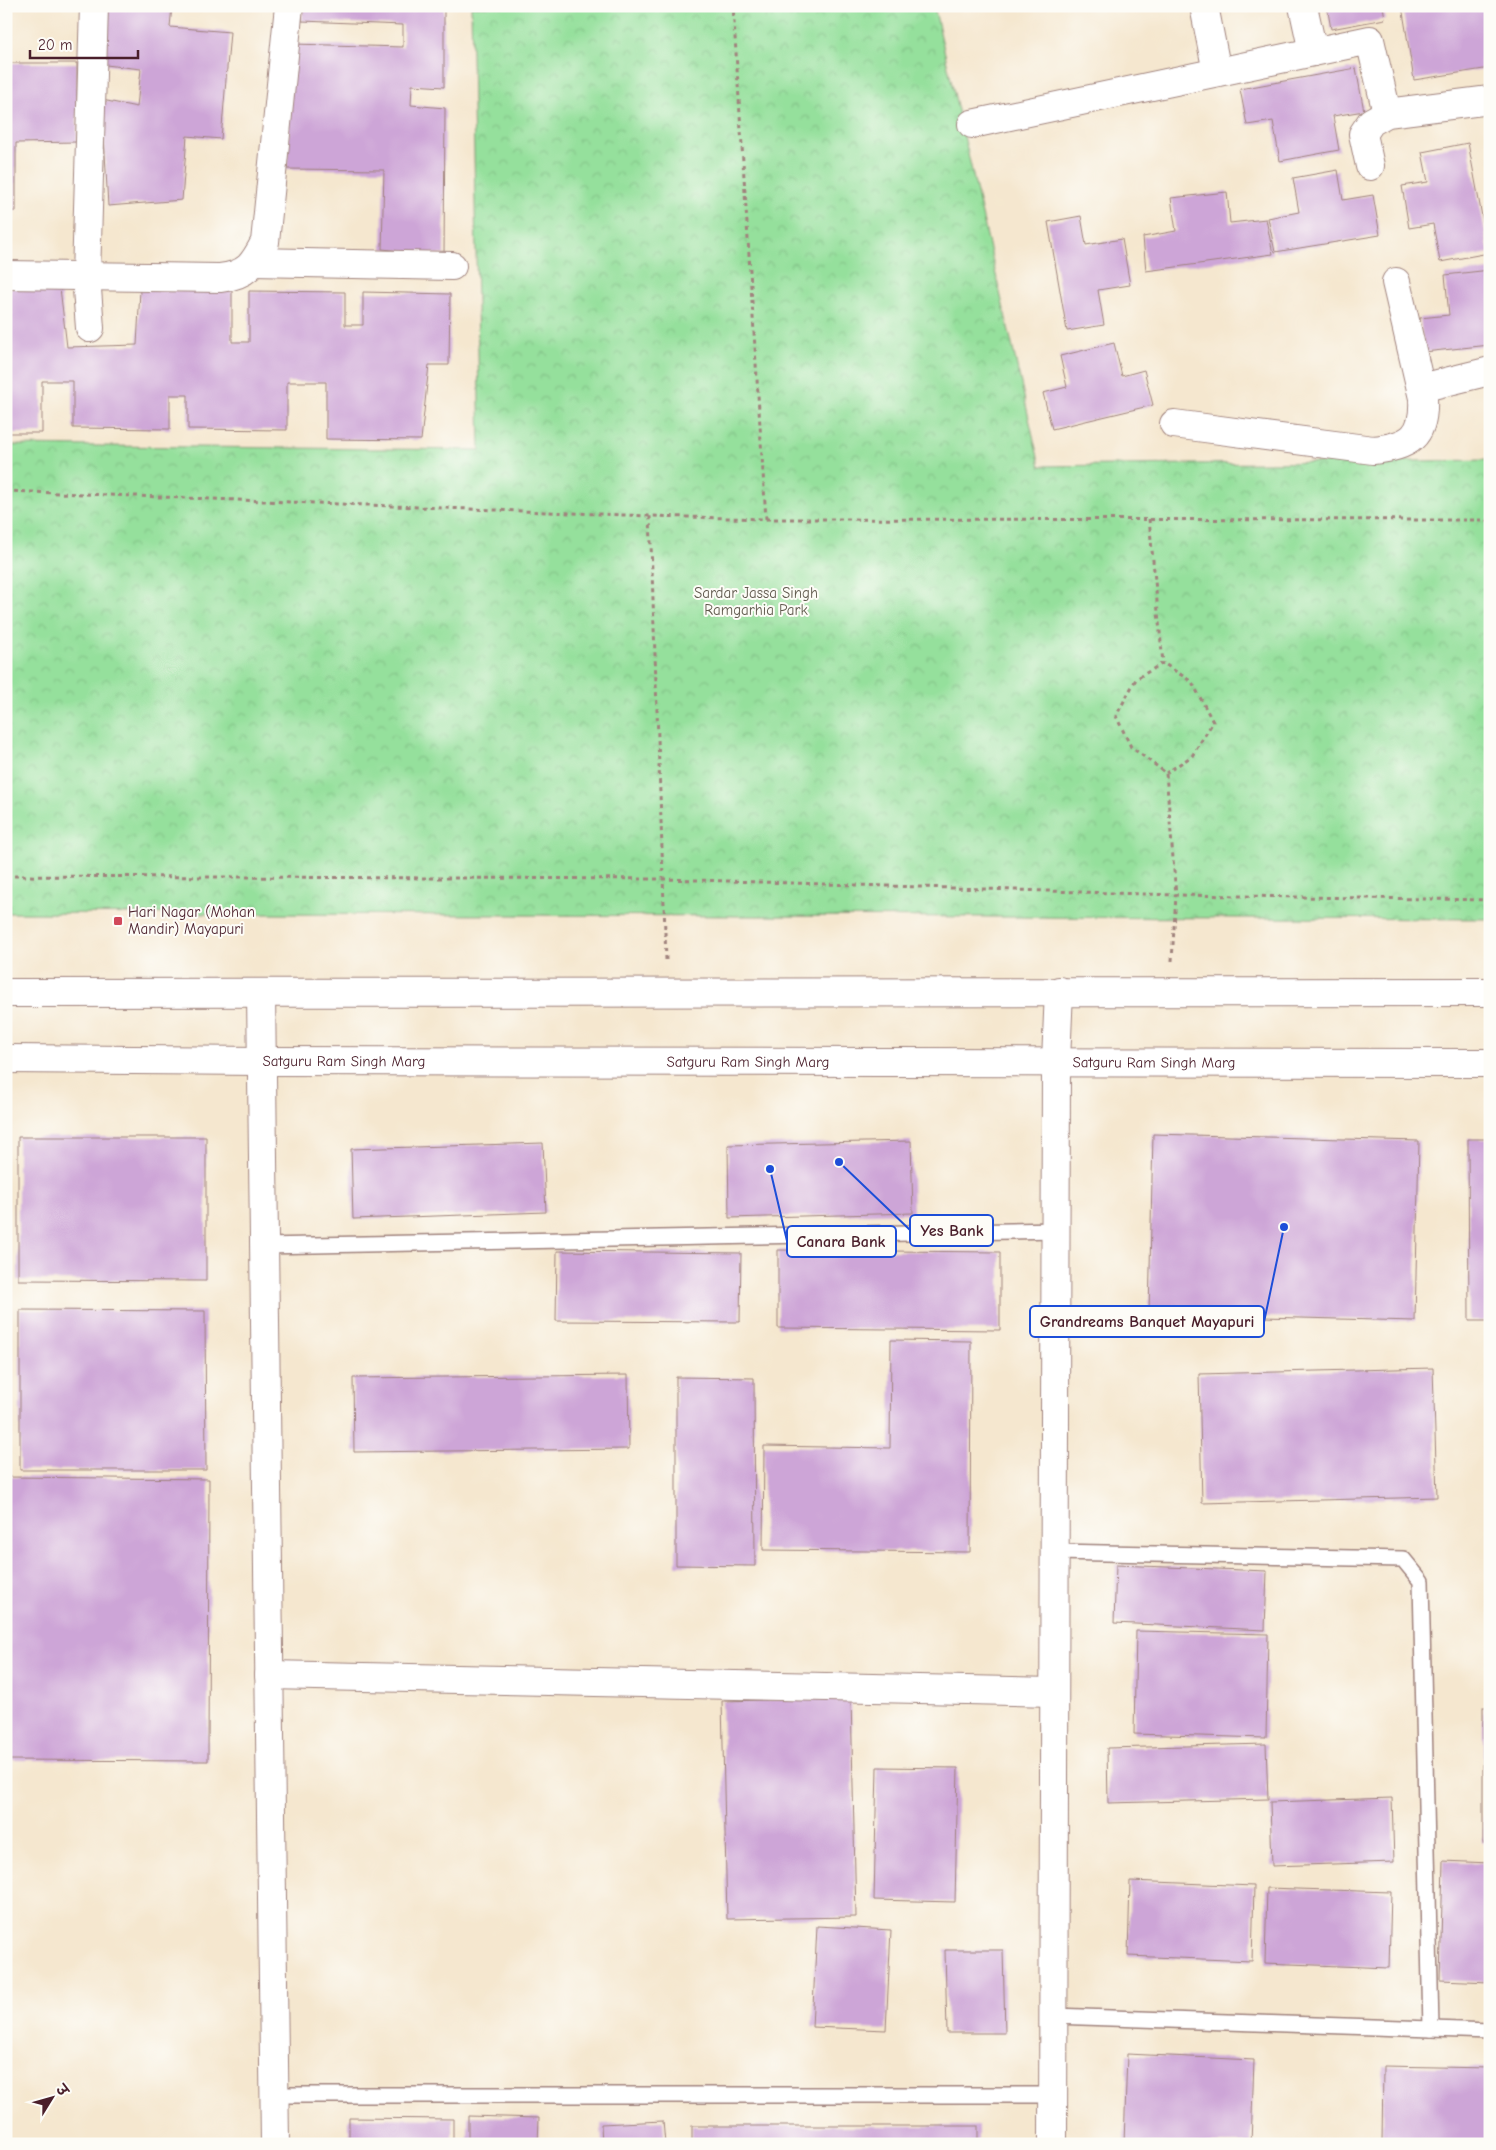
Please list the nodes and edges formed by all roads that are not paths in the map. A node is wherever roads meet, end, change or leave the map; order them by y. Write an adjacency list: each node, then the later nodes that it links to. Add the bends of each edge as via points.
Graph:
1 (94, 6): 14 (street)
2 (289, 6): 11 (street, via 266,242)
3 (1204, 6): 6 (street)
4 (1303, 6): 5 (street)
5 (1313, 52): 6 (street); 8 (street, via 1370,40)
6 (1217, 72): 9 (street)
7 (1490, 100): 8 (street)
8 (1387, 113): 10 (street, via 1371,122 1363,134)
9 (972, 124)
10 (1370, 166)
11 (254, 262): 12 (street, via 363,274); 14 (street, via 239,276 220,278)
12 (452, 266)
13 (6, 275): 14 (street)
14 (86, 276): 16 (street)
15 (1396, 282): 18 (street)
16 (90, 328)
17 (1490, 371): 18 (street)
18 (1421, 388): 19 (street, via 1424,414 1419,431 1408,442 1392,448 1373,450)
19 (1174, 424)
20 (1059, 991): 22 (street); 23 (street); 25 (street)
21 (6, 992): 23 (street)
22 (1490, 992)
23 (261, 993): 26 (street)
24 (6, 1058): 26 (street, Satguru Ram Singh Marg)
25 (1056, 1061): 26 (street, Satguru Ram Singh Marg); 27 (street, Satguru Ram Singh Marg); 28 (street)
26 (262, 1062): 29 (street)
27 (1490, 1063)
28 (1056, 1230): 29 (lane); 30 (street)
29 (264, 1246): 31 (street)
30 (1054, 1552): 32 (street); 34 (lane, via 1403,1559 1421,1582)
31 (269, 1675): 32 (street); 36 (street)
32 (1054, 1692): 33 (street)
33 (1053, 2016): 34 (lane); 37 (street)
34 (1431, 2029): 35 (lane)
35 (1490, 2031)
36 (274, 2095): 37 (lane); 38 (street)
37 (1053, 2095): 39 (street)
38 (275, 2144)
39 (1053, 2144)

